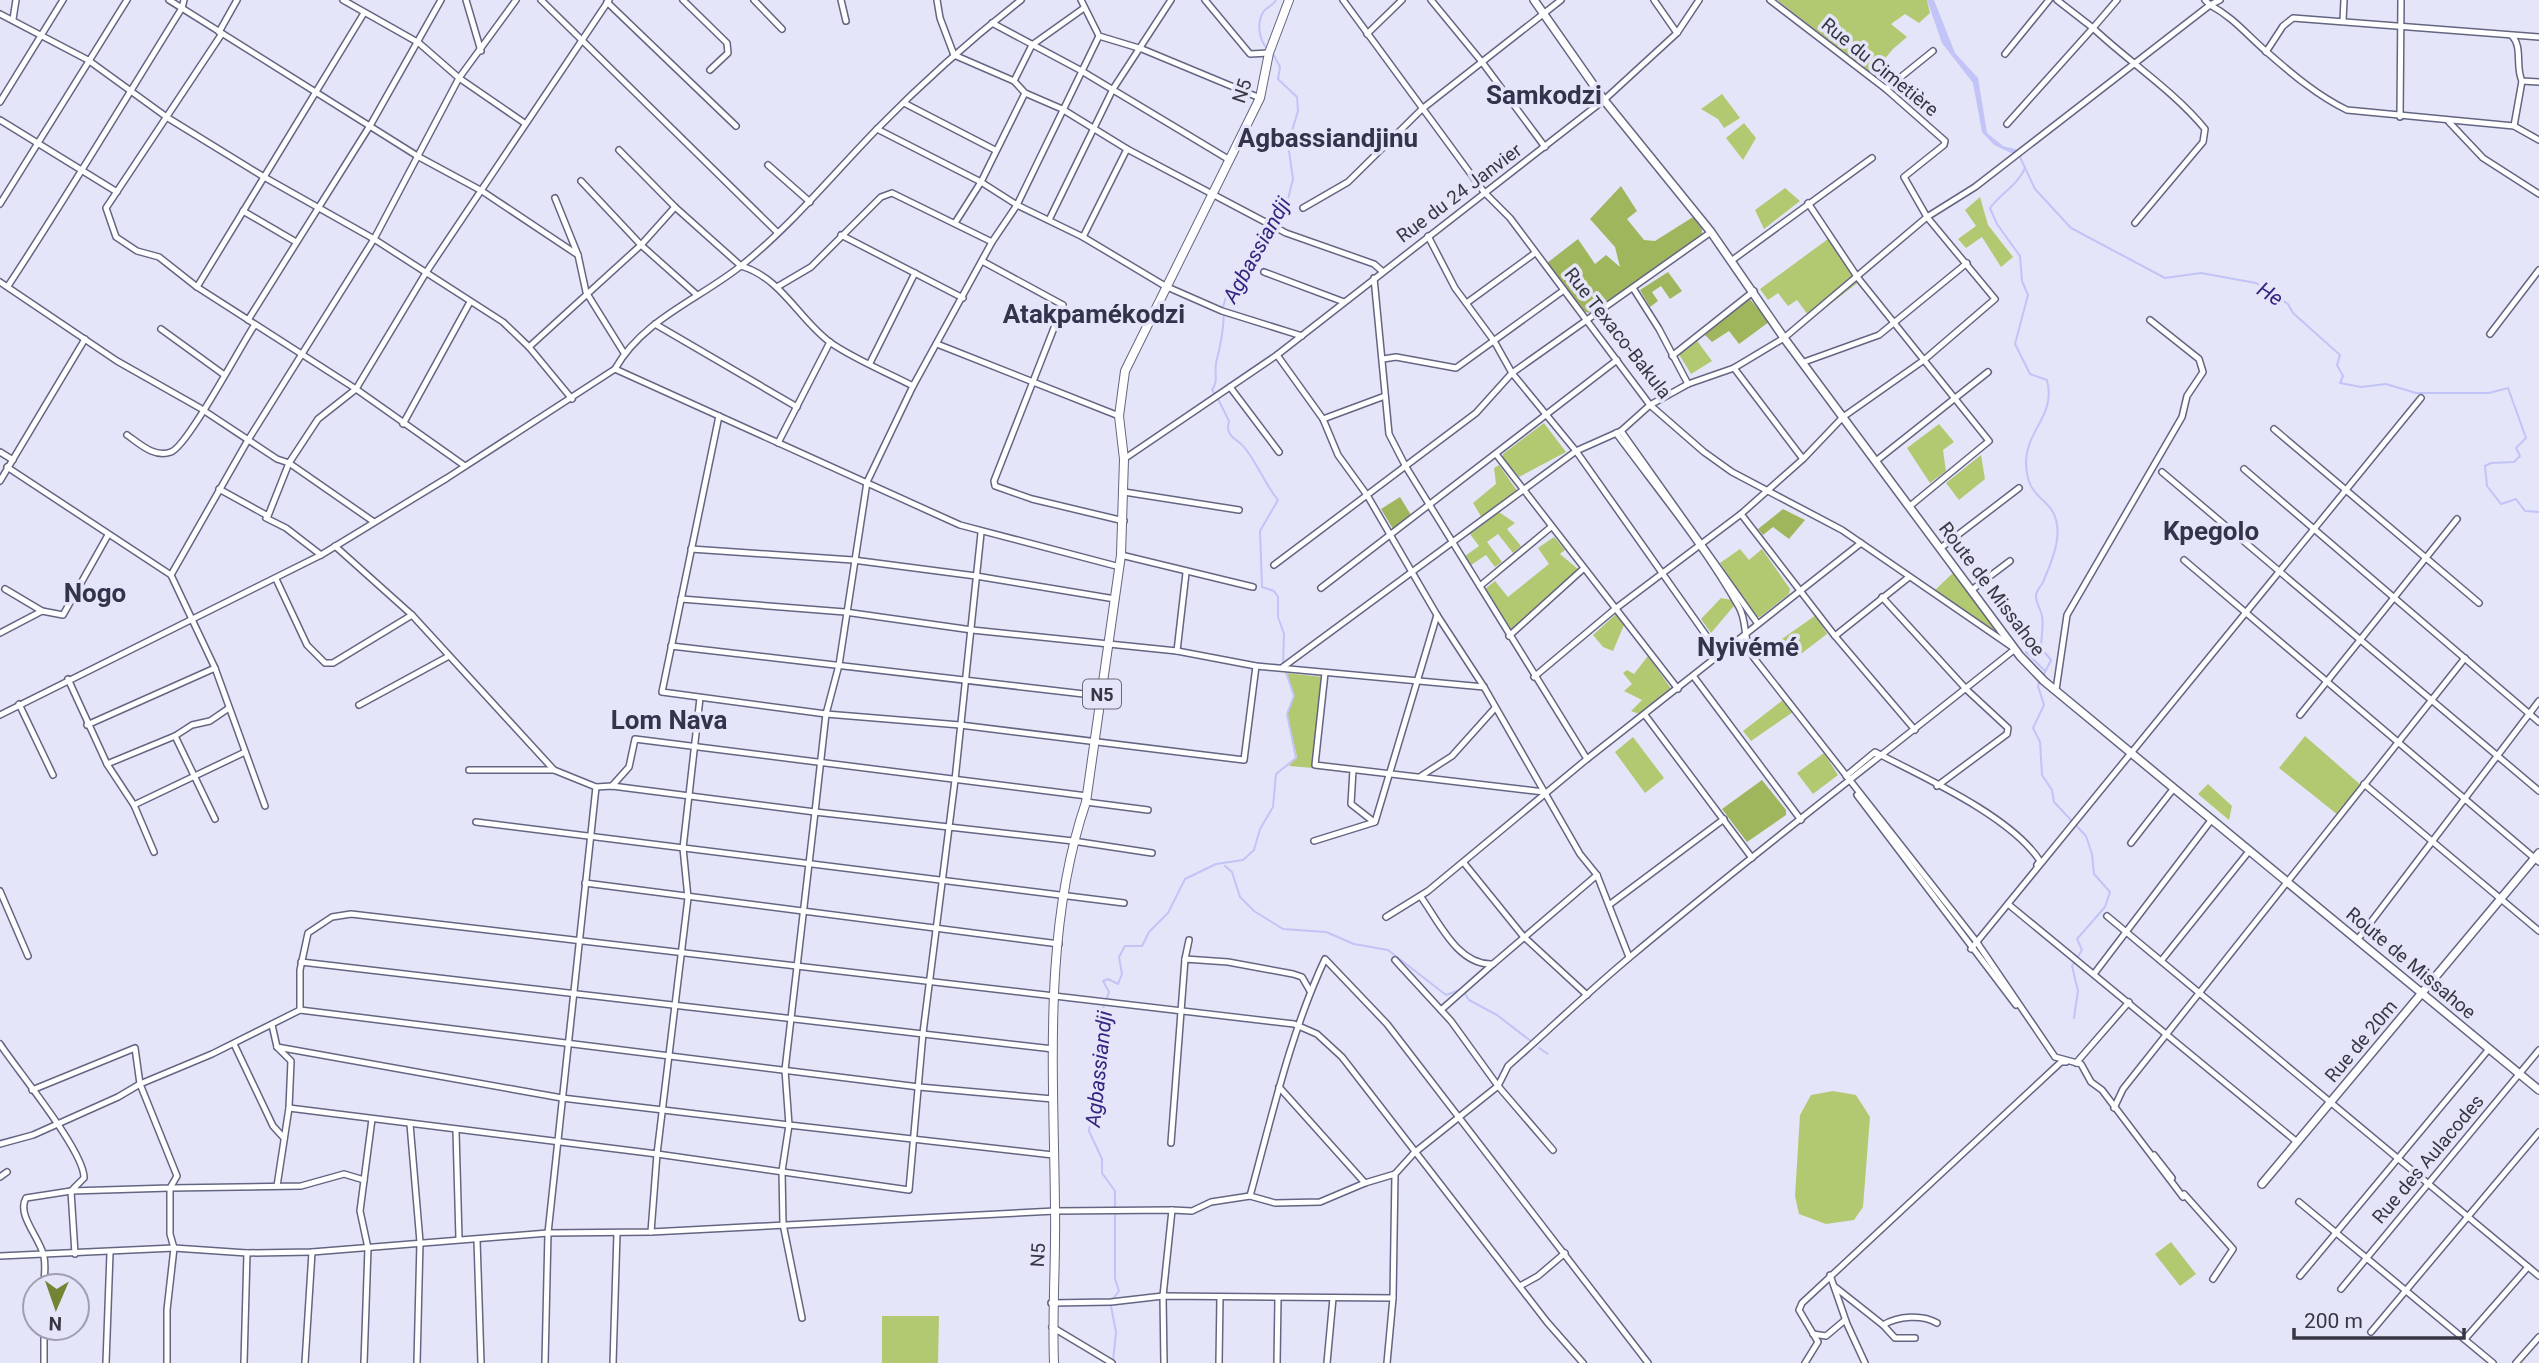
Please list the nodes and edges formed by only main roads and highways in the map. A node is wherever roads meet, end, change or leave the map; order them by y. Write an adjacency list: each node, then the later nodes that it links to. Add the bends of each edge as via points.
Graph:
1 (1289, 0): 7 (main road, N5 / N5, via 1259,97 1125,371 1119,416 1124,458 1120,567 1087,799 1073,841 1052,994)
2 (1534, 0): 4 (main road, Route de Missahoe, via 1604,100 1711,232 1784,338 2041,679)
3 (2538, 858): 4 (main road, Rue de 20m)
4 (2422, 993): 5 (main road, Route de Missahoe); 6 (main road, Rue de 20m)
5 (2539, 1090)
6 (2262, 1184)
7 (1054, 1363)

